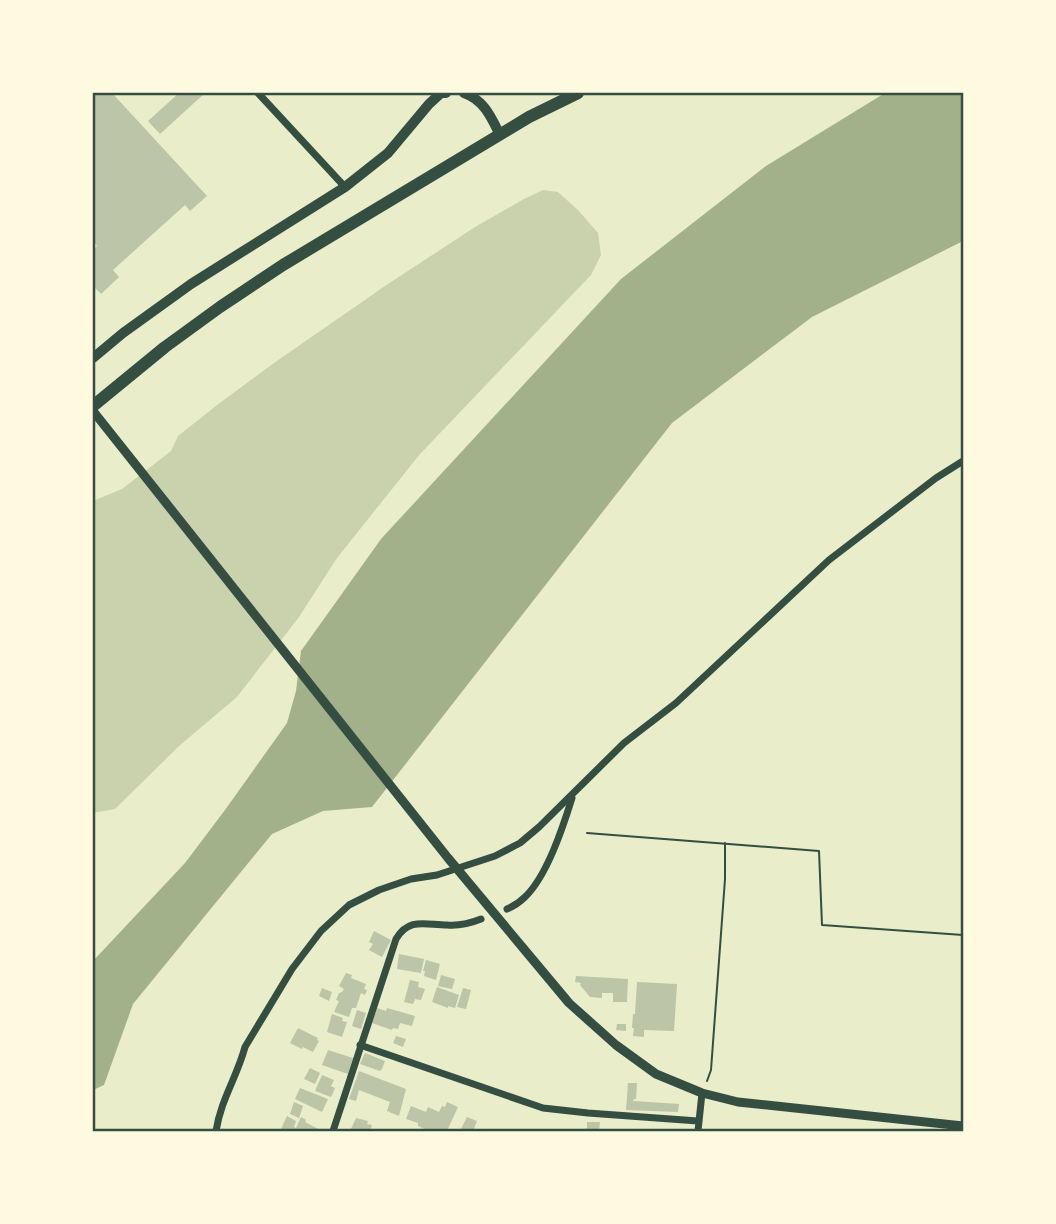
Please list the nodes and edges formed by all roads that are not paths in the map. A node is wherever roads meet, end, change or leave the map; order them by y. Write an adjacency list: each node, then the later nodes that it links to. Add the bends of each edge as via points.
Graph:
1 (258, 93): 6 (street)
2 (446, 93): 6 (main road, via 429,104 388,153)
3 (464, 93): 5 (main road, via 485,107)
4 (578, 93): 5 (highway)
5 (500, 135): 8 (highway, via 219,307)
6 (345, 187): 7 (main road, via 191,284)
7 (93, 358)
8 (93, 408): 11 (street)
9 (963, 461): 10 (street, via 829,560 676,703 624,743)
10 (573, 795): 11 (street, via 520,843); 12 (street, via 535,885)
11 (456, 868): 15 (street, via 569,1003 656,1074); 18 (street, via 379,890 349,905 321,931 245,1047)
12 (507, 909)
13 (481, 919): 14 (street, via 463,924 416,924 401,931)
14 (360, 1045): 16 (street, via 542,1108); 19 (street)
15 (702, 1093): 16 (street); 17 (street, via 786,1108)
16 (698, 1121): 20 (street)
17 (963, 1125)
18 (216, 1131)
19 (332, 1131)
20 (698, 1131)

